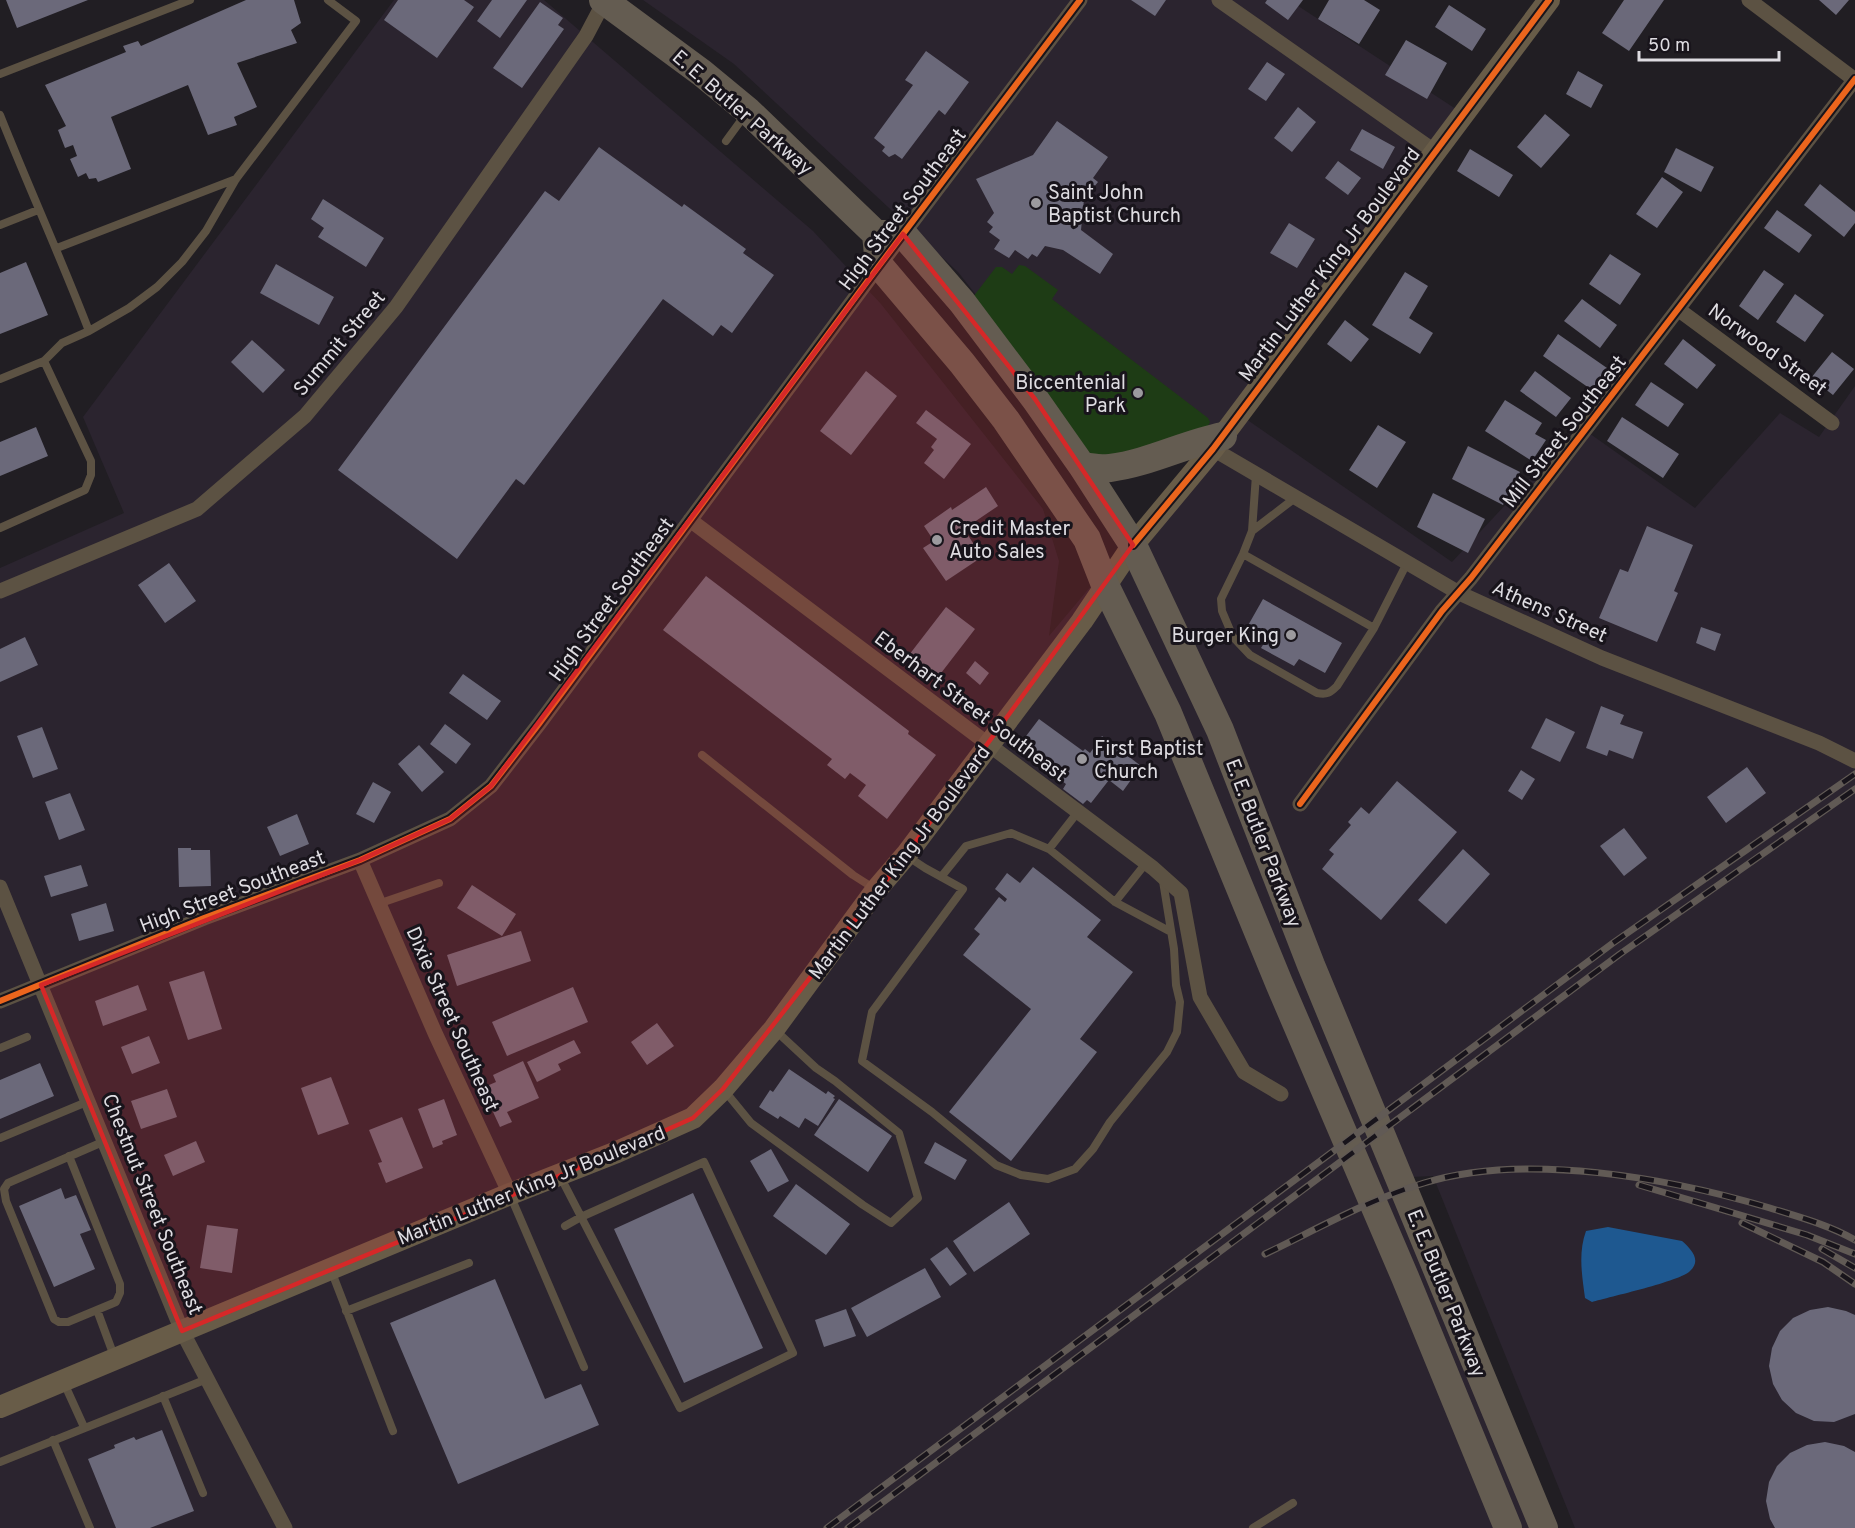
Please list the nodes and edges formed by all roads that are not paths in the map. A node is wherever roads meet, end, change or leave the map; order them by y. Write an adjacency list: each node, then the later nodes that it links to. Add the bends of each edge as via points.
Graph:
1 (190, 0): 8 (lane)
2 (328, 0): 14 (lane, via 356,21)
3 (604, 0): 10 (highway, E. E. Butler Parkway); 36 (street, Summit Street, via 586,36 396,307 305,416 197,510)
4 (1080, 0): 17 (street, High Street Southeast)
5 (1219, 0): 13 (street)
6 (1549, 0): 13 (main road, Martin Luther King Jr Boulevard)
7 (1749, 0): 9 (street)
8 (0, 74)
9 (1855, 79): 20 (street, Mill Street Southeast)
10 (748, 111): 12 (lane); 17 (highway, E. E. Butler Parkway)
11 (0, 115): 15 (lane)
12 (726, 141)
13 (1434, 151): 25 (main road, Martin Luther King Jr Boulevard, via 1304,313)
14 (236, 179): 18 (lane); 21 (lane, via 206,231 182,262 129,308)
15 (38, 210): 16 (lane); 18 (lane)
16 (0, 225)
17 (890, 234): 19 (highway); 26 (highway, E. E. Butler Parkway, via 962,302)
18 (57, 248): 21 (lane)
19 (879, 265): 29 (street, High Street Southeast); 35 (highway, E. E. Butler Parkway, via 1006,420 1087,539)
20 (1679, 310): 24 (street, Norwood Street); 37 (street, Mill Street Southeast)
21 (89, 331): 22 (lane, via 62,344)
22 (45, 361): 23 (lane); 30 (lane, via 91,461 91,475 85,490)
23 (0, 379)
24 (1832, 423)
25 (1218, 442): 26 (highway, via 1196,442 1108,469); 27 (street, Athens Street); 32 (main road, Martin Luther King Jr Boulevard)
26 (1082, 466): 32 (highway, E. E. Butler Parkway)
27 (1256, 475): 28 (street, Athens Street); 31 (lane)
28 (1295, 498): 31 (lane); 34 (street, Athens Street)
29 (690, 520): 39 (street, Eberhart Street Southeast); 46 (street, High Street Southeast, via 491,786 450,819)
30 (0, 528)
31 (1251, 531): 33 (lane)
32 (1132, 545): 35 (main road, Martin Luther King Jr Boulevard); 92 (highway, E. E. Butler Parkway, via 1221,730 1311,965)
33 (1243, 554): 38 (lane); 38 (lane, via 1221,599 1233,637 1250,655 1317,693 1330,693)
34 (1407, 563): 37 (street, Athens Street); 38 (lane)
35 (1105, 585): 39 (main road, Martin Luther King Jr Boulevard); 91 (highway, E. E. Butler Parkway, via 1168,713)
36 (0, 591)
37 (1459, 593): 41 (street, Athens Street, via 1602,658 1819,743); 42 (street, Mill Street Southeast)
38 (1374, 628)
39 (987, 745): 43 (street, Eberhart Street Southeast); 45 (main road, Martin Luther King Jr Boulevard)
40 (702, 756): 52 (lane)
41 (1855, 761)
42 (1300, 804)
43 (1077, 813): 44 (lane); 47 (street, Eberhart Street Southeast)
44 (1049, 849): 48 (lane, via 1011,832 966,846); 53 (lane)
45 (906, 855): 48 (lane); 52 (main road, Martin Luther King Jr Boulevard)
46 (360, 860): 54 (street, Dixie Street Southeast); 56 (street, High Street Southeast)
47 (1146, 863): 49 (street, Eberhart Street Southeast); 53 (lane)
48 (941, 877): 55 (lane, via 963,889 872,1012 862,1061 932,1112 996,1166 1021,1175 1048,1179 1075,1169 1167,1052 1177,1032 1180,1002)
49 (1163, 877): 55 (lane); 62 (street, Eberhart Street Southeast, via 1180,893 1200,997 1244,1072)
50 (438, 883): 54 (lane)
51 (0, 887): 56 (street, Chestnut Street Southeast)
52 (876, 890): 58 (main road, Martin Luther King Jr Boulevard)
53 (1115, 902): 55 (lane)
54 (378, 904): 68 (street, Dixie Street Southeast)
55 (1171, 932)
56 (41, 985): 57 (street, High Street Southeast); 63 (street, Chestnut Street Southeast)
57 (0, 1001)
58 (774, 1029): 61 (main road, Martin Luther King Jr Boulevard); 61 (lane, via 816,1068 899,1133 918,1198 891,1223 752,1123)
59 (27, 1037): 60 (lane)
60 (0, 1048)
61 (723, 1089): 67 (main road, Martin Luther King Jr Boulevard, via 693,1118)
62 (1281, 1094)
63 (89, 1101): 64 (lane); 65 (street, Chestnut Street Southeast)
64 (0, 1138)
65 (105, 1141): 66 (lane); 75 (street, Chestnut Street Southeast)
66 (69, 1156): 73 (lane, via 120,1284 116,1302); 73 (lane, via 8,1183 4,1189 6,1201 54,1319 68,1322)
67 (560, 1174): 68 (main road, Martin Luther King Jr Boulevard); 69 (lane)
68 (510, 1194): 72 (main road, Martin Luther King Jr Boulevard); 77 (lane)
69 (581, 1217): 69 (lane, via 680,1408 793,1353 704,1162); 70 (lane)
70 (565, 1226)
71 (469, 1263): 74 (lane)
72 (330, 1269): 74 (lane); 75 (main road, Martin Luther King Jr Boulevard)
73 (97, 1310): 76 (lane)
74 (346, 1311): 83 (lane)
75 (182, 1331): 76 (main road, Martin Luther King Jr Boulevard); 78 (street, Chestnut Street Southeast)
76 (116, 1359): 79 (main road, Martin Luther King Jr Boulevard)
77 (584, 1367)
78 (207, 1379): 80 (lane); 89 (street, Chestnut Street Southeast)
79 (63, 1382): 81 (main road, Martin Luther King Jr Boulevard); 82 (lane)
80 (163, 1396): 82 (lane); 86 (lane)
81 (0, 1407)
82 (84, 1427): 84 (lane)
83 (393, 1431)
84 (53, 1440): 85 (lane); 88 (lane)
85 (0, 1462)
86 (203, 1493)
87 (1293, 1503): 90 (lane)
88 (90, 1528)
89 (285, 1528)
90 (1253, 1528)
91 (1508, 1528)
92 (1544, 1528)

